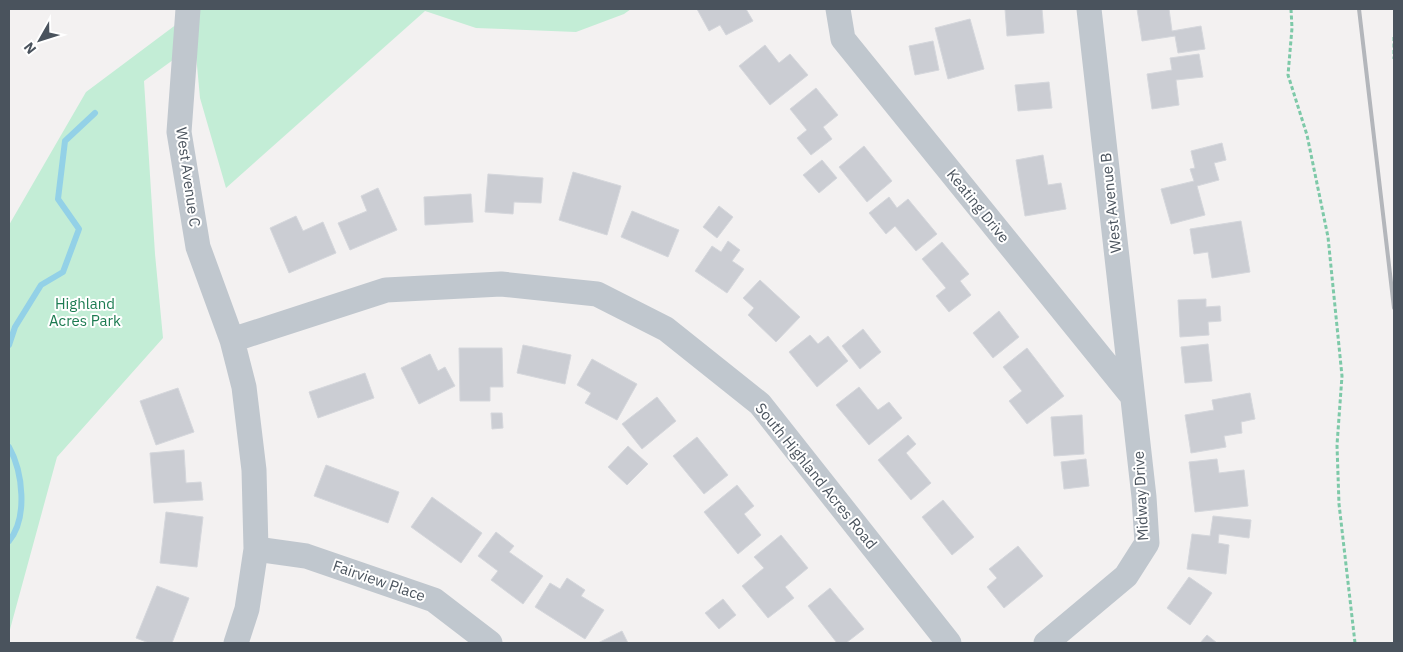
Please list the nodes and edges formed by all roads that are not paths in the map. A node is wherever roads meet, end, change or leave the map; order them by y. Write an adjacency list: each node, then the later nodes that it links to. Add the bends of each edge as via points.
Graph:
1 (188, 9): 4 (street, West Avenue C, via 179,132 198,247)
2 (838, 9): 5 (street, Keating Drive, via 843,39)
3 (1089, 9): 5 (street, West Avenue B)
4 (232, 340): 6 (street, West Avenue C, via 244,387 254,470); 9 (street, South Highland Acres Road, via 386,290 501,284 596,294 666,329 760,404)
5 (1132, 396): 10 (street, Midway Drive, via 1147,544 1126,576)
6 (256, 549): 7 (street, West Avenue C, via 249,601); 8 (street, Fairview Place, via 306,556 434,600)
7 (236, 643)
8 (490, 643)
9 (949, 643)
10 (1046, 643)

